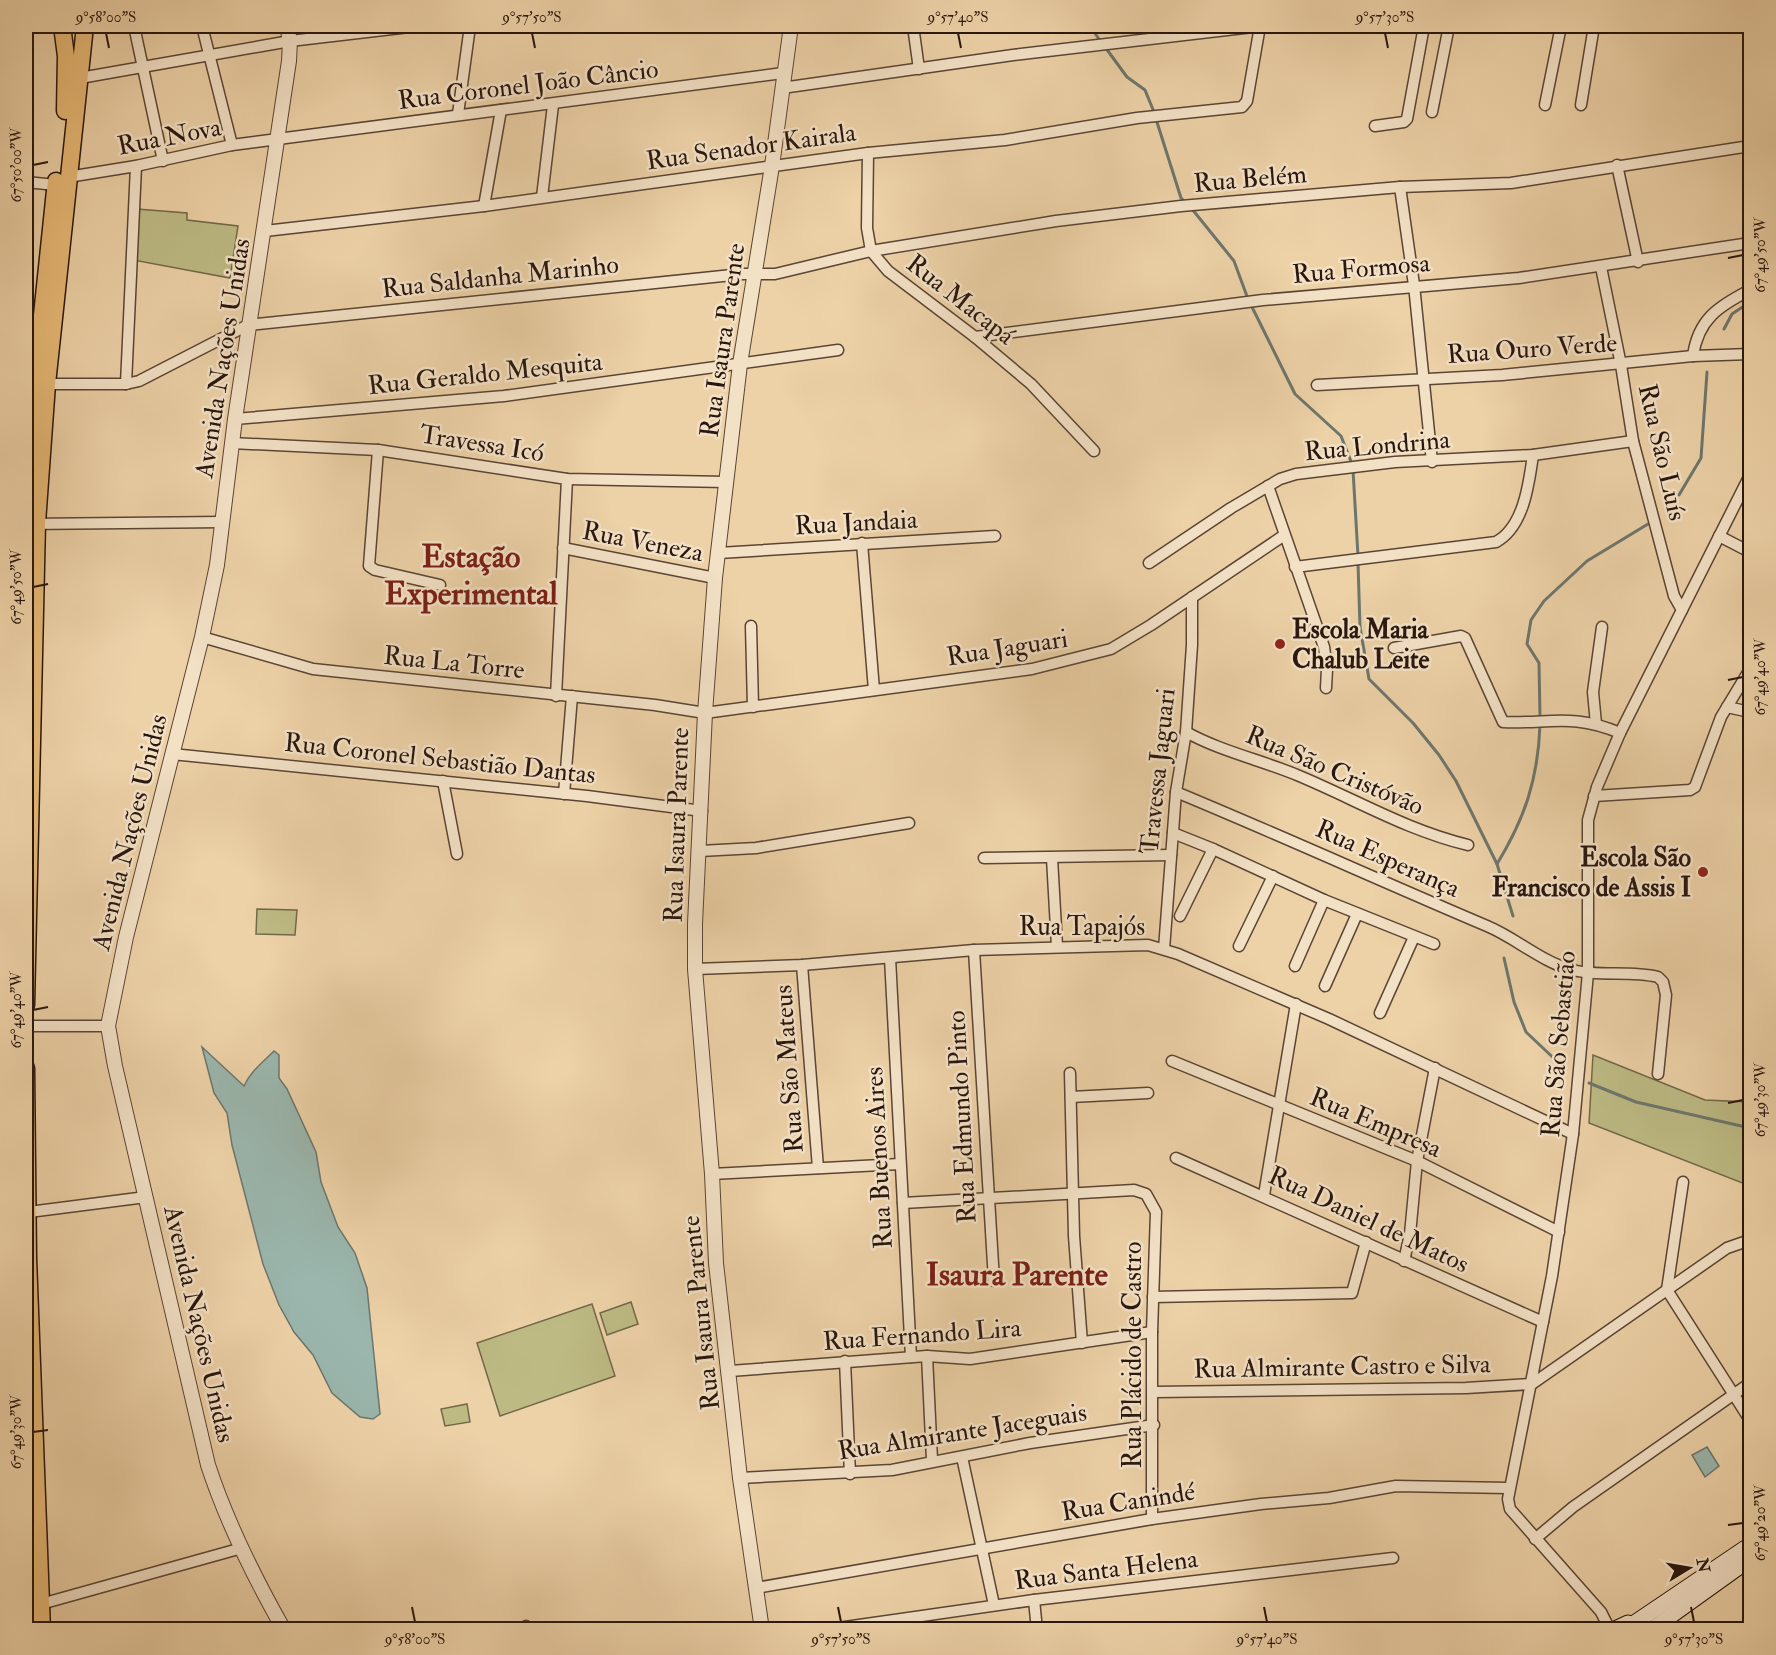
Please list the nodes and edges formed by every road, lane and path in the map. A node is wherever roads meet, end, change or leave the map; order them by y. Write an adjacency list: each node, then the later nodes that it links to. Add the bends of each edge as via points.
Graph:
1 (62, 26): 38 (main road, via 67,94)
2 (85, 26): 21 (main road)
3 (134, 26): 18 (street)
4 (202, 26): 17 (street)
5 (287, 26): 16 (street, Avenida Nações Unidas)
6 (418, 26): 16 (street)
7 (470, 26): 28 (street)
8 (791, 26): 20 (street, Rua Isaura Parente)
9 (913, 26): 19 (street)
10 (1261, 26): 15 (street); 33 (street, Rua Senador Kairala, via 1247,101 1242,107 1146,117 1005,140)
11 (1424, 26): 29 (street, via 1407,119)
12 (1449, 26): 27 (street)
13 (1561, 26): 24 (street)
14 (1594, 26): 25 (street)
15 (1185, 30): 19 (street)
16 (290, 41): 17 (street); 30 (street, Avenida Nações Unidas)
17 (209, 54): 18 (street); 31 (street)
18 (143, 67): 21 (street); 34 (street)
19 (919, 69): 22 (street)
20 (783, 73): 22 (street, Rua Isaura Parente); 23 (street, Rua Coronel João Câncio)
21 (80, 78): 38 (main road)
22 (782, 88): 37 (street, Rua Isaura Parente)
23 (553, 105): 26 (street, Rua Coronel João Câncio); 41 (street)
24 (1545, 105)
25 (1581, 105)
26 (501, 110): 28 (street, Rua Coronel João Câncio); 42 (street)
27 (1432, 112)
28 (458, 114): 30 (street, Rua Coronel João Câncio)
29 (1375, 126)
30 (278, 140): 31 (street, Rua Nova); 43 (street, Avenida Nações Unidas)
31 (232, 145): 34 (street, Rua Nova)
32 (1750, 146): 35 (street, Rua Belém)
33 (868, 153): 37 (street, Rua Senador Kairala); 45 (street, Rua Macapá, via 867,228)
34 (163, 161): 36 (street, Rua Nova)
35 (1617, 165): 40 (street, Rua Belém, via 1511,183); 46 (street)
36 (136, 166): 38 (street, Rua Nova); 59 (street)
37 (772, 166): 41 (street, Rua Senador Kairala); 48 (street, Rua Isaura Parente)
38 (62, 181): 39 (street, Rua Nova); 60 (main road)
39 (26, 182)
40 (1400, 187): 45 (street, Rua Belém, via 1181,206 975,232); 49 (street)
41 (543, 197): 42 (street, Rua Senador Kairala)
42 (484, 206): 43 (street, Rua Senador Kairala)
43 (265, 231): 51 (street, Avenida Nações Unidas)
44 (1750, 243): 46 (street, Rua Formosa)
45 (871, 251): 48 (street, Rua Belém, via 775,274); 52 (street, Rua Macapá, via 888,271)
46 (1638, 262): 47 (street, Rua Formosa)
47 (1600, 267): 49 (street, Rua Formosa, via 1519,278); 57 (street, Rua São Luís)
48 (756, 273): 51 (street, Rua Saldanha Marinho); 56 (street, Rua Isaura Parente)
49 (1414, 285): 52 (street, Rua Formosa); 58 (street)
50 (1750, 290): 55 (street, via 1707,320 1696,338)
51 (248, 325): 59 (street, Rua Saldanha Marinho, via 149,377); 62 (street, Avenida Nações Unidas)
52 (975, 336): 66 (street, Rua Macapá, via 1031,384)
53 (838, 350): 56 (street, Rua Geraldo Mesquita)
54 (1750, 354): 55 (street, Rua Ouro Verde)
55 (1694, 356): 57 (street, Rua Ouro Verde)
56 (740, 364): 62 (street, Rua Geraldo Mesquita, via 504,396); 72 (street, Rua Isaura Parente)
57 (1621, 365): 58 (street, Rua Ouro Verde); 63 (street, Rua São Luís)
58 (1424, 379): 61 (street, Rua Ouro Verde); 68 (street)
59 (126, 384): 60 (street, Rua Saldanha Marinho)
60 (35, 385): 69 (main road); 75 (main road)
61 (1317, 385)
62 (235, 419): 64 (street, Avenida Nações Unidas)
63 (1633, 441): 67 (street, Rua Londrina); 88 (street, Rua São Luís, via 1674,597)
64 (231, 443): 65 (street, Travessa Icó); 74 (street, Avenida Nações Unidas)
65 (378, 450): 71 (street, Travessa Icó); 86 (street, via 369,566)
66 (1094, 451)
67 (1533, 455): 68 (street, Rua Londrina); 84 (street, via 1527,495 1501,539)
68 (1432, 462): 73 (street, Rua Londrina, via 1395,462 1296,474)
69 (26, 469)
70 (1750, 475): 78 (street, Rua São Sebastião)
71 (567, 479): 72 (street, Travessa Icó); 80 (street)
72 (726, 482): 82 (street, Rua Isaura Parente)
73 (1268, 486): 77 (street); 83 (street, Rua Londrina)
74 (223, 522): 75 (street); 91 (street, Avenida Nações Unidas)
75 (31, 524): 137 (main road)
76 (994, 536): 79 (street, Rua Jandaia)
77 (1283, 536): 84 (street); 87 (street, Rua Jaguari)
78 (1719, 536): 81 (street); 88 (street, Rua São Sebastião)
79 (862, 543): 82 (street, Rua Jandaia); 95 (street)
80 (563, 548): 85 (street, Rua Veneza); 96 (street)
81 (1750, 552)
82 (719, 553): 85 (street, Rua Isaura Parente)
83 (1149, 563)
84 (1294, 567): 94 (street, via 1324,647)
85 (715, 578): 101 (street, Rua Isaura Parente)
86 (440, 585)
87 (1192, 597): 95 (street, Rua Jaguari, via 1130,639 1091,655 1032,669); 103 (street, Travessa Jaguari)
88 (1682, 610): 104 (street, Rua São Sebastião)
89 (751, 626): 98 (street)
90 (1602, 627): 102 (street, via 1593,692)
91 (202, 637): 96 (street, Rua La Torre, via 313,669); 105 (street, Avenida Nações Unidas)
92 (1394, 648): 102 (street, via 1456,635 1465,638 1499,720 1558,719)
93 (1750, 669): 99 (street)
94 (1326, 688)
95 (874, 690): 98 (street, Rua Jaguari)
96 (556, 696): 97 (street, Rua La Torre)
97 (572, 696): 101 (street, Rua La Torre); 108 (street)
98 (753, 707): 101 (street, Rua Jaguari)
99 (1726, 707): 100 (street); 109 (street, via 1693,789)
100 (1750, 712)
101 (705, 713): 110 (street, Rua Isaura Parente)
102 (1596, 724): 104 (street)
103 (1186, 732): 107 (street, Travessa Jaguari); 113 (street, Rua São Cristóvão, via 1205,743 1299,776 1405,826)
104 (1620, 733): 109 (street, Rua São Sebastião)
105 (172, 754): 106 (street, Rua Coronel Sebastião Dantas); 140 (street, Avenida Nações Unidas)
106 (443, 781): 108 (street, Rua Coronel Sebastião Dantas); 116 (street)
107 (1176, 792): 112 (street, Travessa Jaguari); 134 (street, Rua Esperança, via 1490,927 1553,962)
108 (564, 794): 110 (street, Rua Coronel Sebastião Dantas)
109 (1594, 796): 134 (street, Rua São Sebastião, via 1586,840)
110 (702, 811): 115 (street, Rua Isaura Parente)
111 (909, 823): 115 (street, via 756,848)
112 (1173, 833): 114 (street); 117 (street, Travessa Jaguari)
113 (1468, 845)
114 (1213, 849): 120 (street); 123 (street)
115 (700, 851): 133 (street, Rua Isaura Parente)
116 (457, 854)
117 (1171, 855): 119 (street); 128 (street, Travessa Jaguari)
118 (984, 858): 119 (street)
119 (1052, 858): 126 (street)
120 (1273, 876): 121 (street); 127 (street)
121 (1324, 900): 122 (street); 132 (street)
122 (1357, 914): 124 (street); 135 (street)
123 (1180, 916)
124 (1414, 937): 125 (street); 138 (street)
125 (1434, 944)
126 (1057, 946): 128 (street, Rua Tapajós, via 1133,945); 129 (street, Rua Tapajós)
127 (1239, 946)
128 (1164, 949): 136 (street, Rua Tapajós)
129 (974, 950): 130 (street, Rua Tapajós); 160 (street, Rua Edmundo Pinto)
130 (890, 958): 131 (street, Rua Tapajós); 152 (street, Rua Buenos Aires)
131 (802, 966): 133 (street, Rua Tapajós); 153 (street, Rua São Mateus)
132 (1295, 966)
133 (695, 969): 154 (street, Rua Isaura Parente)
134 (1588, 973): 145 (street, Rua Esperança, via 1652,976 1663,982 1666,1003); 149 (street, Rua São Sebastião)
135 (1324, 986)
136 (1296, 1004): 143 (street, Rua Tapajós); 148 (street)
137 (26, 1005)
138 (1380, 1013)
139 (26, 1026): 140 (street)
140 (108, 1026): 159 (street, Avenida Nações Unidas)
141 (1172, 1061): 148 (street, Rua Empresa)
142 (26, 1068): 156 (main road)
143 (1435, 1068): 149 (street, Rua Tapajós); 151 (street)
144 (1070, 1073): 147 (street)
145 (1658, 1074)
146 (1148, 1093): 147 (street)
147 (1071, 1096): 157 (street)
148 (1280, 1106): 151 (street, Rua Empresa); 158 (street)
149 (1573, 1134): 163 (street, Rua São Sebastião)
150 (1176, 1158): 158 (street, Rua Daniel de Matos)
151 (1417, 1161): 163 (street, Rua Empresa); 167 (street)
152 (900, 1164): 153 (street); 161 (street, Rua Buenos Aires)
153 (818, 1168): 154 (street)
154 (712, 1174): 178 (street, Rua Isaura Parente, via 716,1263)
155 (1683, 1182): 169 (street)
156 (26, 1188): 162 (main road)
157 (1073, 1195): 160 (street); 170 (street, Rua Plácido de Castro, via 1134,1190 1146,1194 1156,1212); 174 (street)
158 (1264, 1195): 165 (street, Rua Daniel de Matos)
159 (146, 1197): 162 (street); 193 (street, Avenida Nações Unidas, via 208,1465 221,1507)
160 (989, 1199): 161 (street); 168 (street, Rua Edmundo Pinto)
161 (903, 1203): 176 (street, Rua Buenos Aires)
162 (28, 1212): 166 (main road)
163 (1559, 1232): 171 (street, Rua São Sebastião)
164 (1750, 1240): 169 (street, via 1726,1248)
165 (1366, 1242): 167 (street, Rua Daniel de Matos); 170 (street, via 1352,1293)
166 (27, 1257): 172 (main road)
167 (1404, 1261): 171 (street, Rua Daniel de Matos)
168 (994, 1281)
169 (1666, 1290): 180 (street); 182 (street)
170 (1153, 1297): 173 (street, Rua Plácido de Castro)
171 (1543, 1322): 180 (street, Rua São Sebastião)
172 (28, 1329): 200 (main road)
173 (1152, 1332): 174 (street, Rua Fernando Lira); 181 (street, Rua Plácido de Castro)
174 (1082, 1343): 175 (street, Rua Fernando Lira, via 970,1359)
175 (927, 1356): 176 (street, Rua Fernando Lira); 186 (street)
176 (911, 1357): 177 (street, Rua Fernando Lira)
177 (845, 1361): 178 (street, Rua Fernando Lira); 187 (street)
178 (730, 1371): 188 (street, Rua Isaura Parente)
179 (1750, 1383): 182 (street)
180 (1532, 1384): 181 (street, Rua Almirante Castro e Silva, via 1466,1389); 189 (street, Rua São Sebastião)
181 (1154, 1392): 184 (street, Rua Plácido de Castro)
182 (1734, 1395): 183 (street); 191 (street, via 1573,1507)
183 (1750, 1420)
184 (1154, 1425): 185 (street, Rua Almirante Jaceguais); 190 (street, Rua Plácido de Castro)
185 (962, 1457): 186 (street, Rua Almirante Jaceguais); 194 (street)
186 (932, 1461): 187 (street, Rua Almirante Jaceguais)
187 (850, 1474): 188 (street, Rua Almirante Jaceguais)
188 (740, 1478): 198 (street, Rua Isaura Parente)
189 (1508, 1488): 190 (street, Rua Canindé, via 1396,1486); 191 (street, Rua São Sebastião, via 1510,1509)
190 (1152, 1519): 194 (street, Rua Canindé)
191 (1535, 1539): 203 (street, Rua São Sebastião, via 1601,1612)
192 (1750, 1545): 203 (main road)
193 (242, 1548): 200 (street); 205 (street, Avenida Nações Unidas, via 255,1580)
194 (983, 1548): 198 (street, Rua Canindé); 201 (street)
195 (1393, 1558): 199 (street, Rua Santa Helena)
196 (1750, 1559): 209 (main road)
197 (26, 1578): 204 (main road)
198 (756, 1588): 206 (street, Rua Isaura Parente)
199 (1034, 1600): 201 (street, Rua Santa Helena); 208 (street)
200 (41, 1604): 204 (main road)
201 (994, 1605): 202 (street, Rua Santa Helena)
202 (901, 1624): 207 (street, Rua Santa Helena)
203 (1624, 1627)
204 (31, 1628)
205 (285, 1629)
206 (762, 1629)
207 (824, 1629)
208 (1038, 1629)
209 (1651, 1629)

